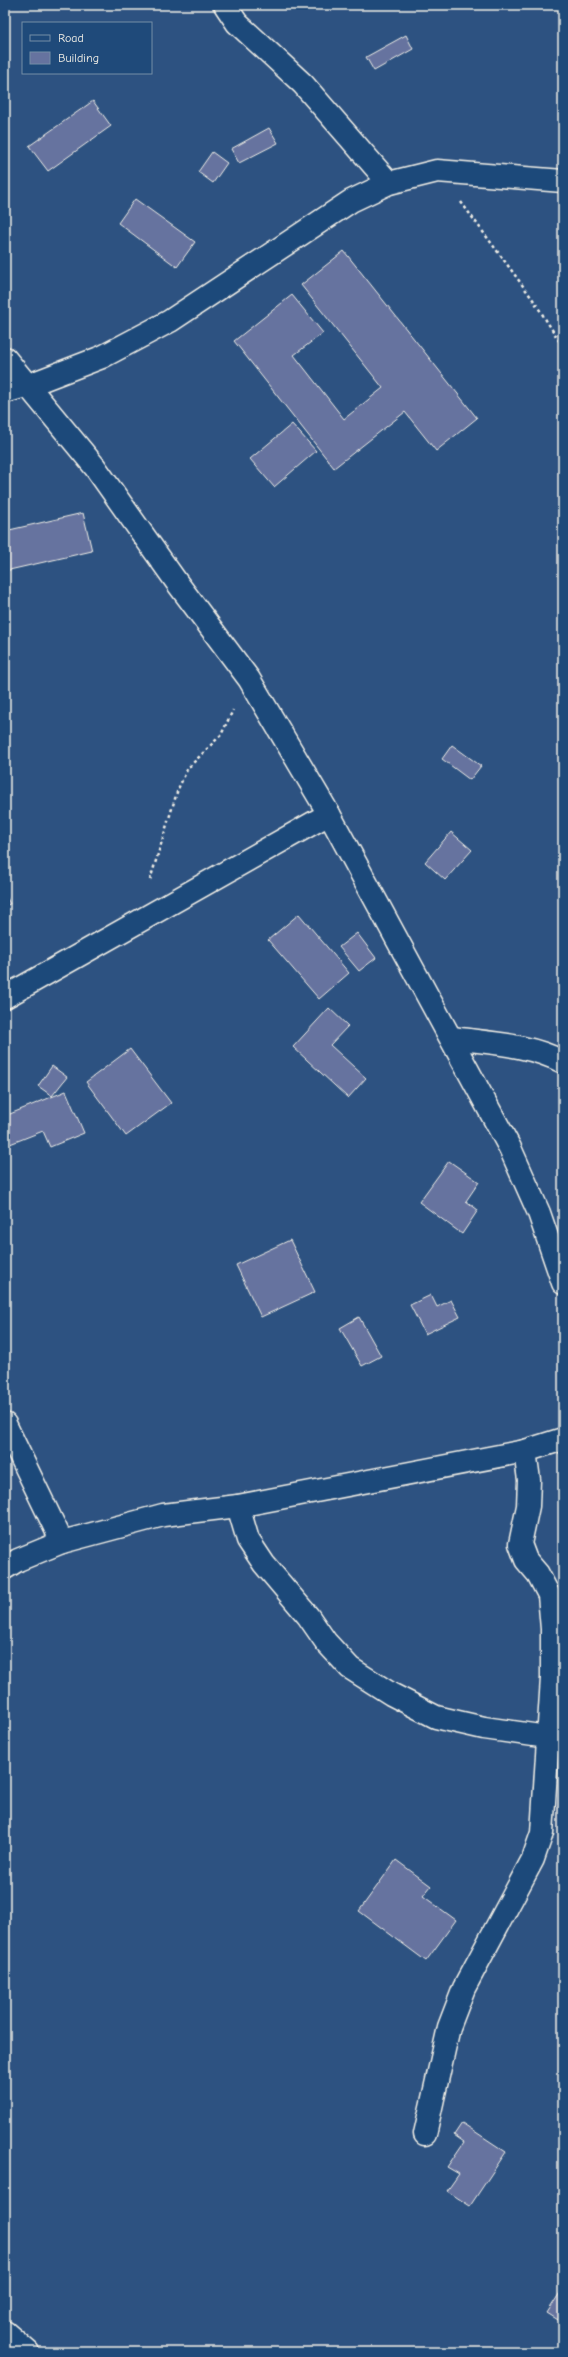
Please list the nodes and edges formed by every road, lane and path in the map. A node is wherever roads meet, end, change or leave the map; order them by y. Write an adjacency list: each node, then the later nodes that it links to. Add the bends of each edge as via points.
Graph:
1 (225, 5): 4 (street, via 241,27 303,84)
2 (437, 171): 3 (street); 4 (street); 5 (path, via 534,301)
3 (561, 179)
4 (389, 183): 7 (street, via 351,201 170,321 102,357)
5 (563, 347)
6 (5, 358): 7 (street)
7 (30, 385): 8 (street); 9 (street, via 95,467)
8 (5, 392)
9 (249, 679): 10 (street); 11 (path, via 221,735 188,768 178,789)
10 (329, 814): 11 (street); 13 (street)
11 (136, 924): 12 (street)
12 (5, 996)
13 (452, 1038): 14 (street, via 518,1047 548,1054); 15 (street, via 510,1148 539,1213)
14 (563, 1062)
15 (563, 1283)
16 (5, 1424): 20 (street)
17 (563, 1439): 18 (street)
18 (525, 1451): 19 (street); 22 (street, via 529,1480 528,1506 520,1544 526,1560 538,1574 549,1595)
19 (238, 1506): 20 (street, via 163,1515); 22 (street, via 248,1540 260,1558 326,1642 350,1668 391,1694 436,1717)
20 (62, 1542): 21 (street)
21 (5, 1568)
22 (555, 1740): 23 (street, via 542,1833 533,1859 462,1995 449,2027)
23 (425, 2134)
24 (5, 2332): 25 (street)
25 (28, 2352)

